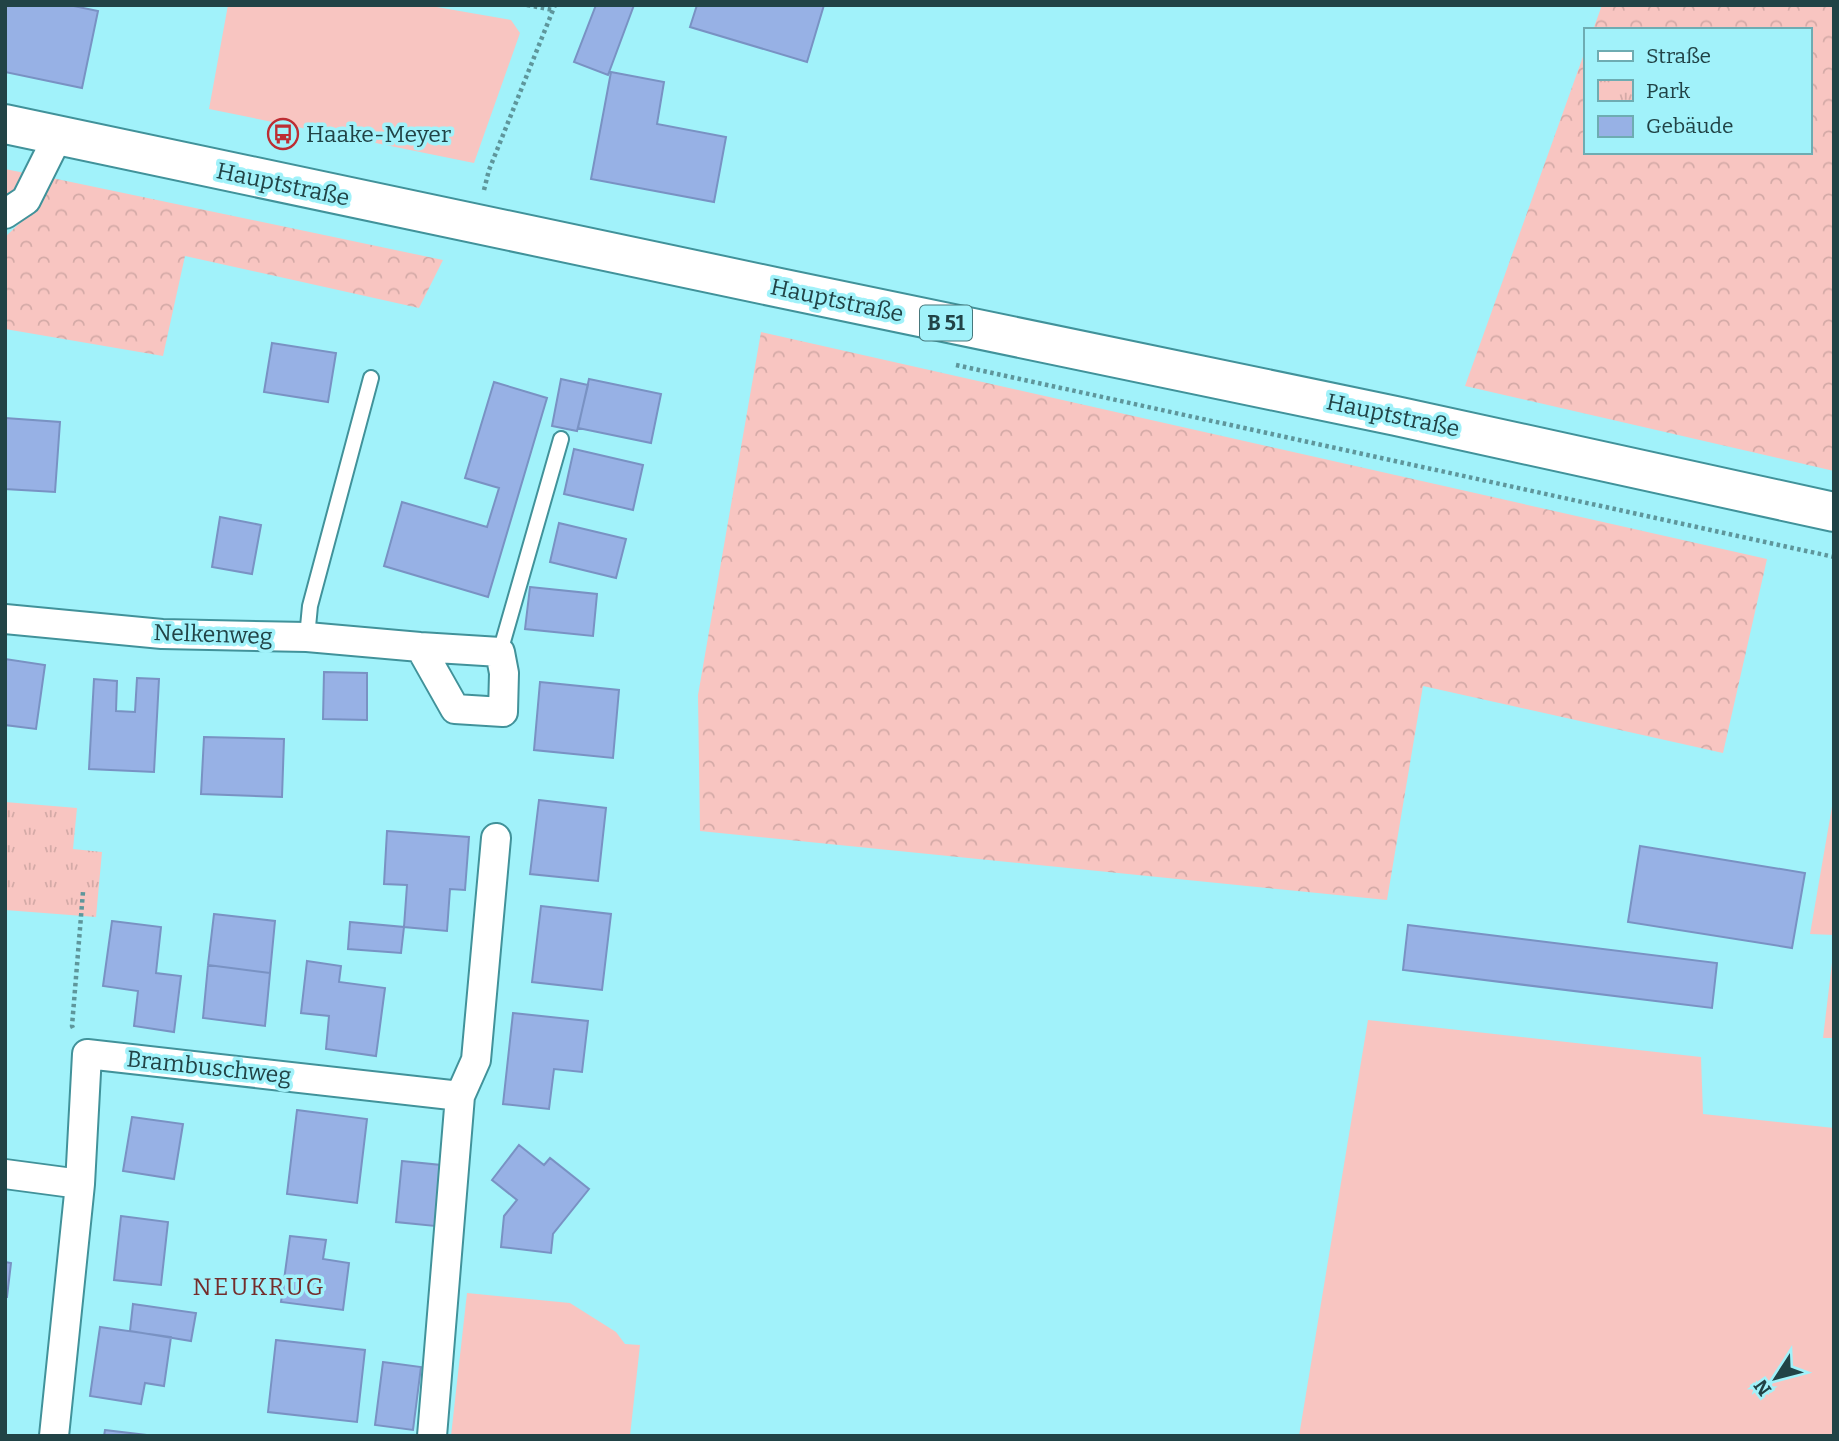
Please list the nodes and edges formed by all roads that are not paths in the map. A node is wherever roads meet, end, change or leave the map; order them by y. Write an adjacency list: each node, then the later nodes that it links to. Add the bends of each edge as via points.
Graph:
1 (5, 124): 2 (main road, Hauptstraße / B 51)
2 (58, 136): 3 (street, via 26,200); 6 (main road, Hauptstraße / B 51)
3 (5, 214)
4 (371, 378): 8 (lane, via 310,606)
5 (561, 439): 10 (lane)
6 (1834, 512)
7 (5, 618): 8 (street, Nelkenweg, via 162,634)
8 (307, 637): 9 (street, Nelkenweg)
9 (420, 647): 10 (street, Nelkenweg); 10 (street, via 455,709 503,712)
10 (500, 652)
11 (496, 838): 12 (street, via 476,1060)
12 (460, 1096): 14 (street, Brambuschweg, via 87,1054); 16 (street)
13 (5, 1174): 14 (street)
14 (80, 1184): 15 (street)
15 (54, 1436)
16 (432, 1436)

